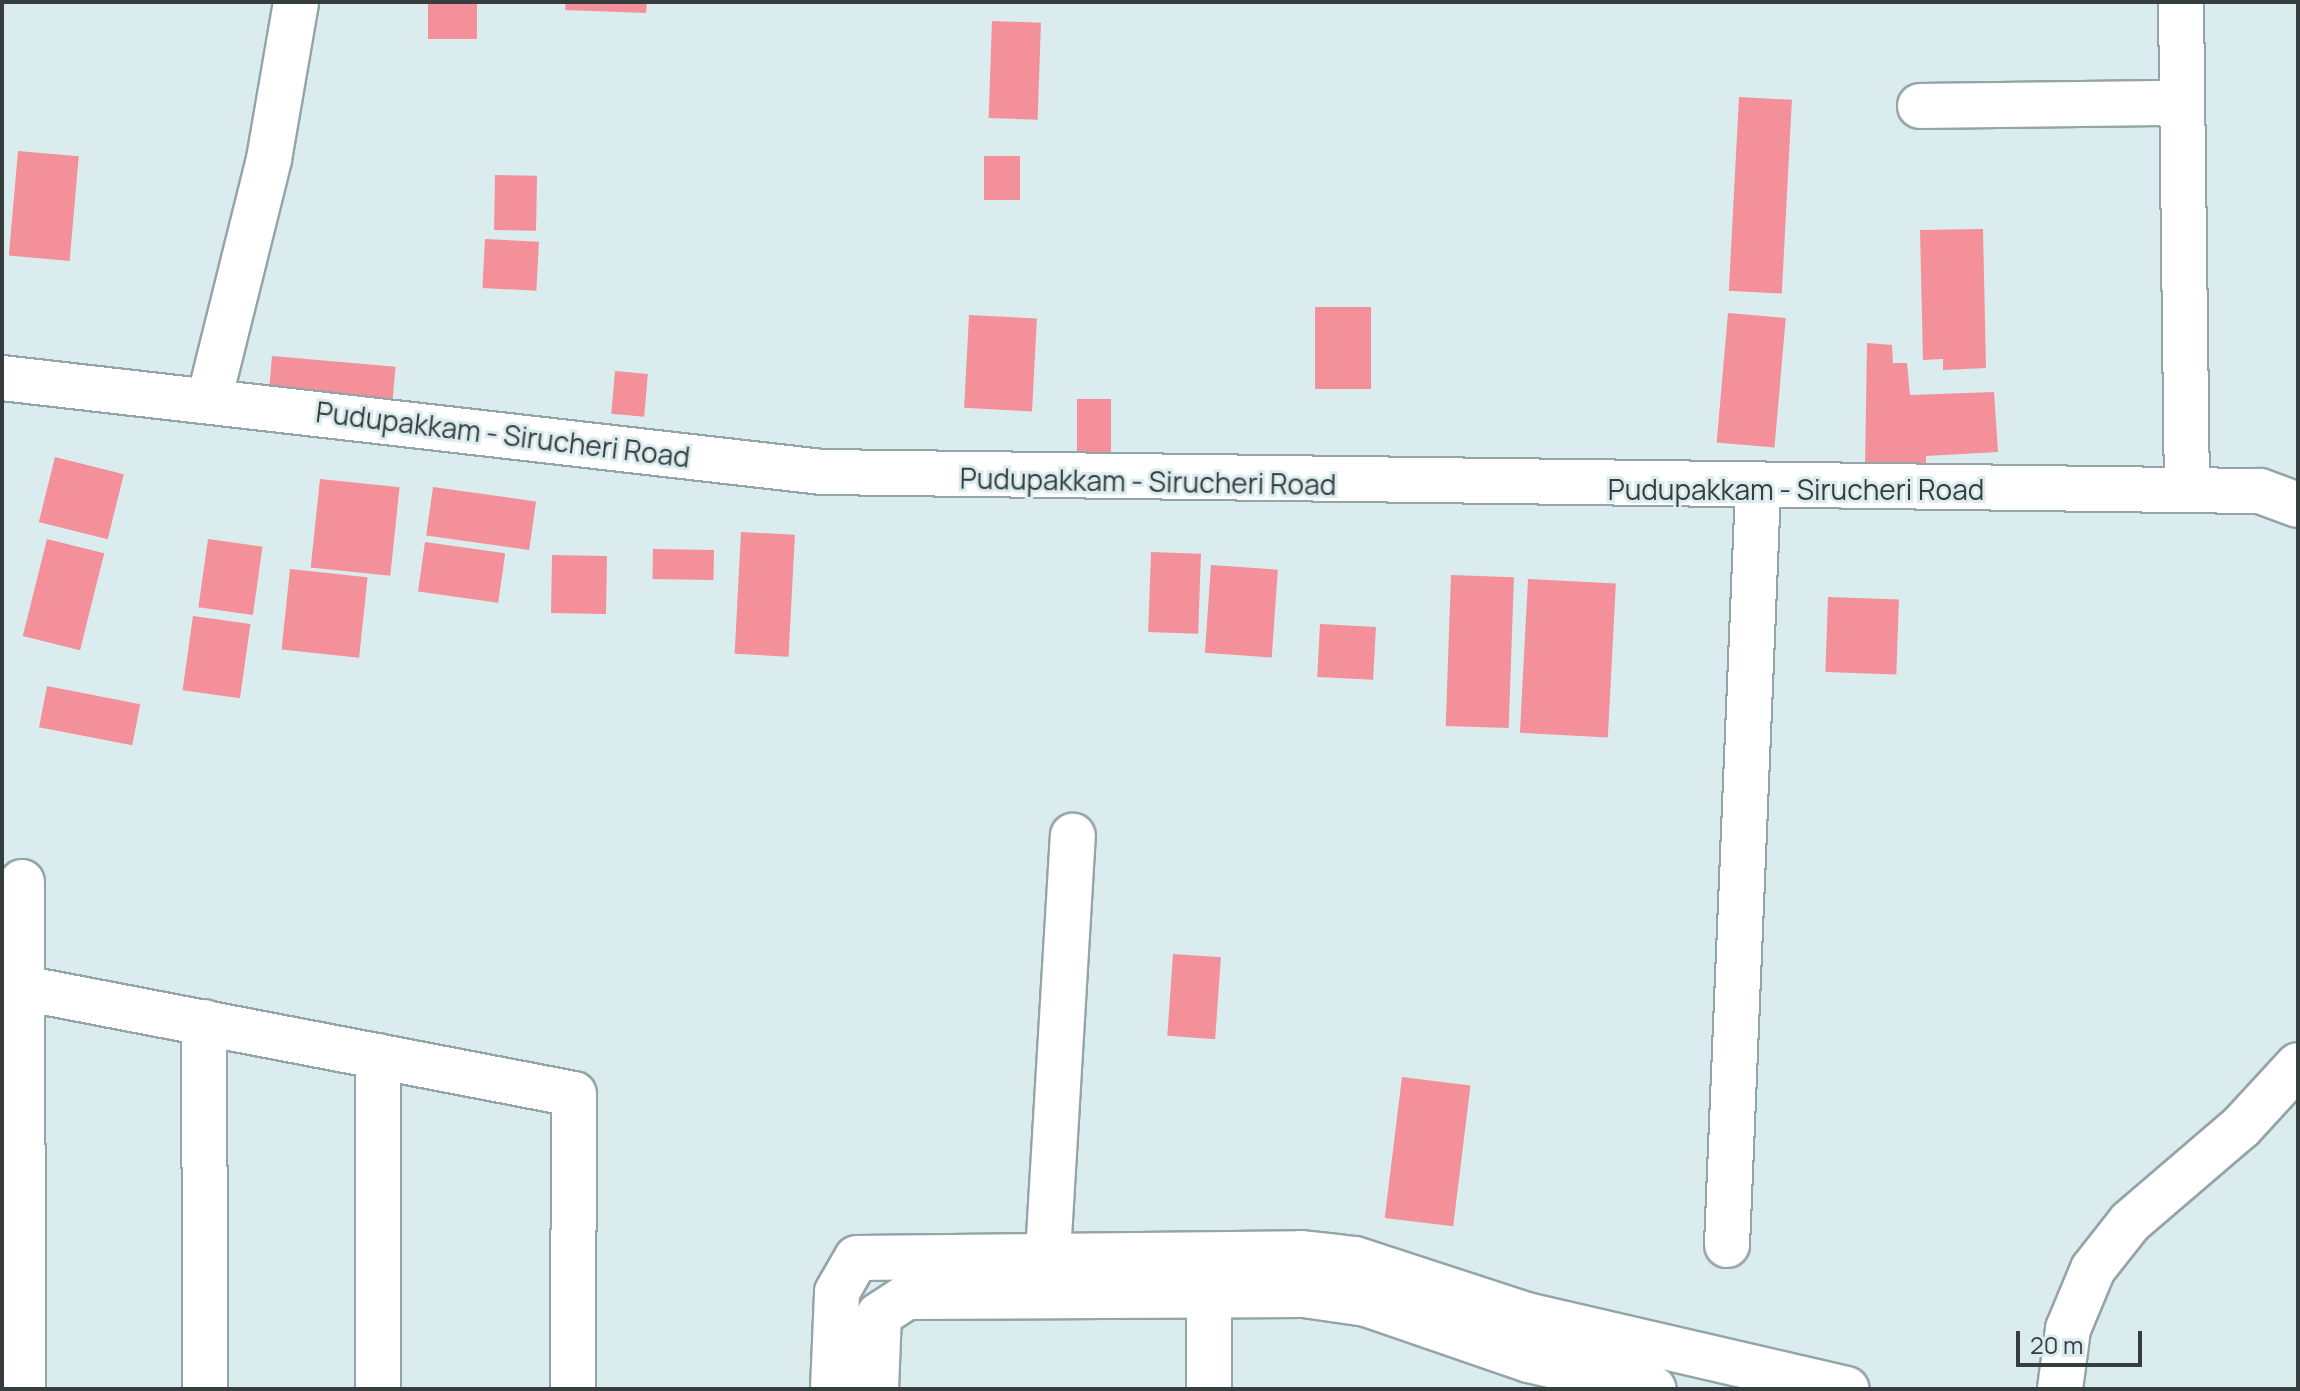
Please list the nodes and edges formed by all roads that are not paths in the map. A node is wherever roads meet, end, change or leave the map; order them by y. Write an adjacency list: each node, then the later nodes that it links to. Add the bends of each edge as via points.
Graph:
1 (296, 2): 6 (street, via 269,159)
2 (2181, 2): 3 (street)
3 (2180, 103): 4 (street); 8 (street)
4 (1920, 106)
5 (2, 378): 6 (street, Pudupakkam - Sirucheri Road)
6 (210, 396): 7 (street, Pudupakkam - Sirucheri Road, via 822,472)
7 (1758, 490): 8 (street, Pudupakkam - Sirucheri Road); 16 (street)
8 (2187, 490): 9 (street, Pudupakkam - Sirucheri Road, via 2260,491)
9 (2298, 505)
10 (1073, 836): 17 (street)
11 (22, 882): 12 (street)
12 (12, 986): 13 (street); 19 (street)
13 (204, 1022): 14 (street); 20 (street)
14 (378, 1056): 21 (street); 22 (street, via 574,1094)
15 (2298, 1065): 28 (street, via 2241,1127 2130,1222 2093,1269 2068,1329)
16 (1727, 1245)
17 (1048, 1254): 18 (street); 23 (street, via 857,1258 837,1292)
18 (1209, 1275): 24 (street, via 896,1300 879,1315); 25 (street); 26 (street, via 1337,1298 1529,1360); 27 (street, via 1355,1259 1526,1315)
19 (23, 1389)
20 (205, 1389)
21 (378, 1389)
22 (573, 1389)
23 (833, 1389)
24 (876, 1389)
25 (1209, 1389)
26 (1654, 1389)
27 (1847, 1389)
28 (2060, 1389)

